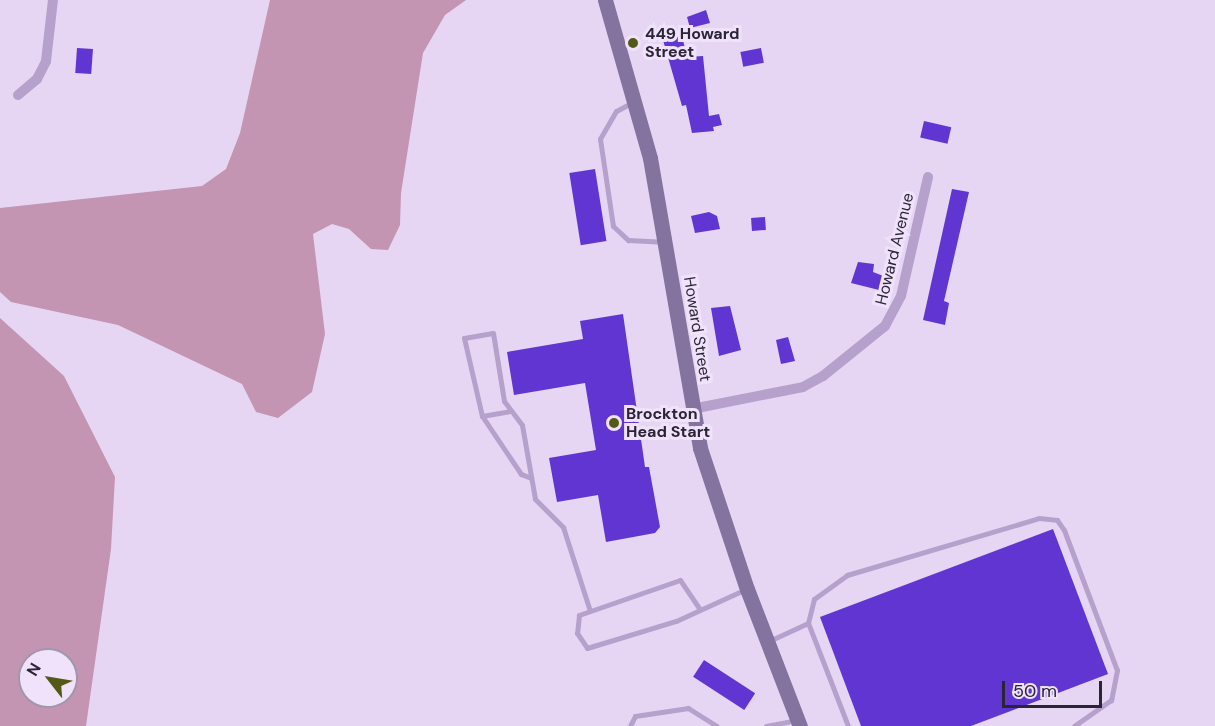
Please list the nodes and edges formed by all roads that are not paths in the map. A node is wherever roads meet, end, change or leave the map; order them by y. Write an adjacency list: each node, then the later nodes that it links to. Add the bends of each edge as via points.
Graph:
1 (53, 0): 3 (street, via 46,61 37,79)
2 (606, 0): 4 (main road, Howard Street)
3 (18, 95)
4 (637, 100): 6 (main road, Howard Street); 6 (lane, via 616,111 600,139 613,226 628,240)
5 (928, 177): 7 (street, Howard Avenue, via 901,296 885,326 823,376 803,387)
6 (665, 242): 7 (main road, Howard Street)
7 (692, 409): 11 (main road, Howard Street, via 710,483)
8 (510, 411): 9 (lane); 9 (lane, via 504,400 493,333 464,338); 10 (lane, via 522,425)
9 (482, 416): 10 (lane, via 521,474)
10 (531, 478): 13 (lane, via 541,510 563,527)
11 (747, 589): 12 (lane); 15 (main road, Howard Street)
12 (699, 608): 13 (lane, via 680,580); 13 (lane, via 676,621 587,648 578,633 579,615)
13 (590, 611)
14 (808, 622): 15 (lane); 20 (lane); 21 (lane, via 814,599 847,575 1039,518 1057,520 1065,530 1117,670 1111,700)
15 (768, 642): 16 (main road, Howard Street)
16 (799, 723): 19 (lane)
17 (630, 726): 18 (lane, via 635,716 688,708)
18 (717, 726)
19 (766, 726)
20 (848, 726)
21 (1074, 726)

